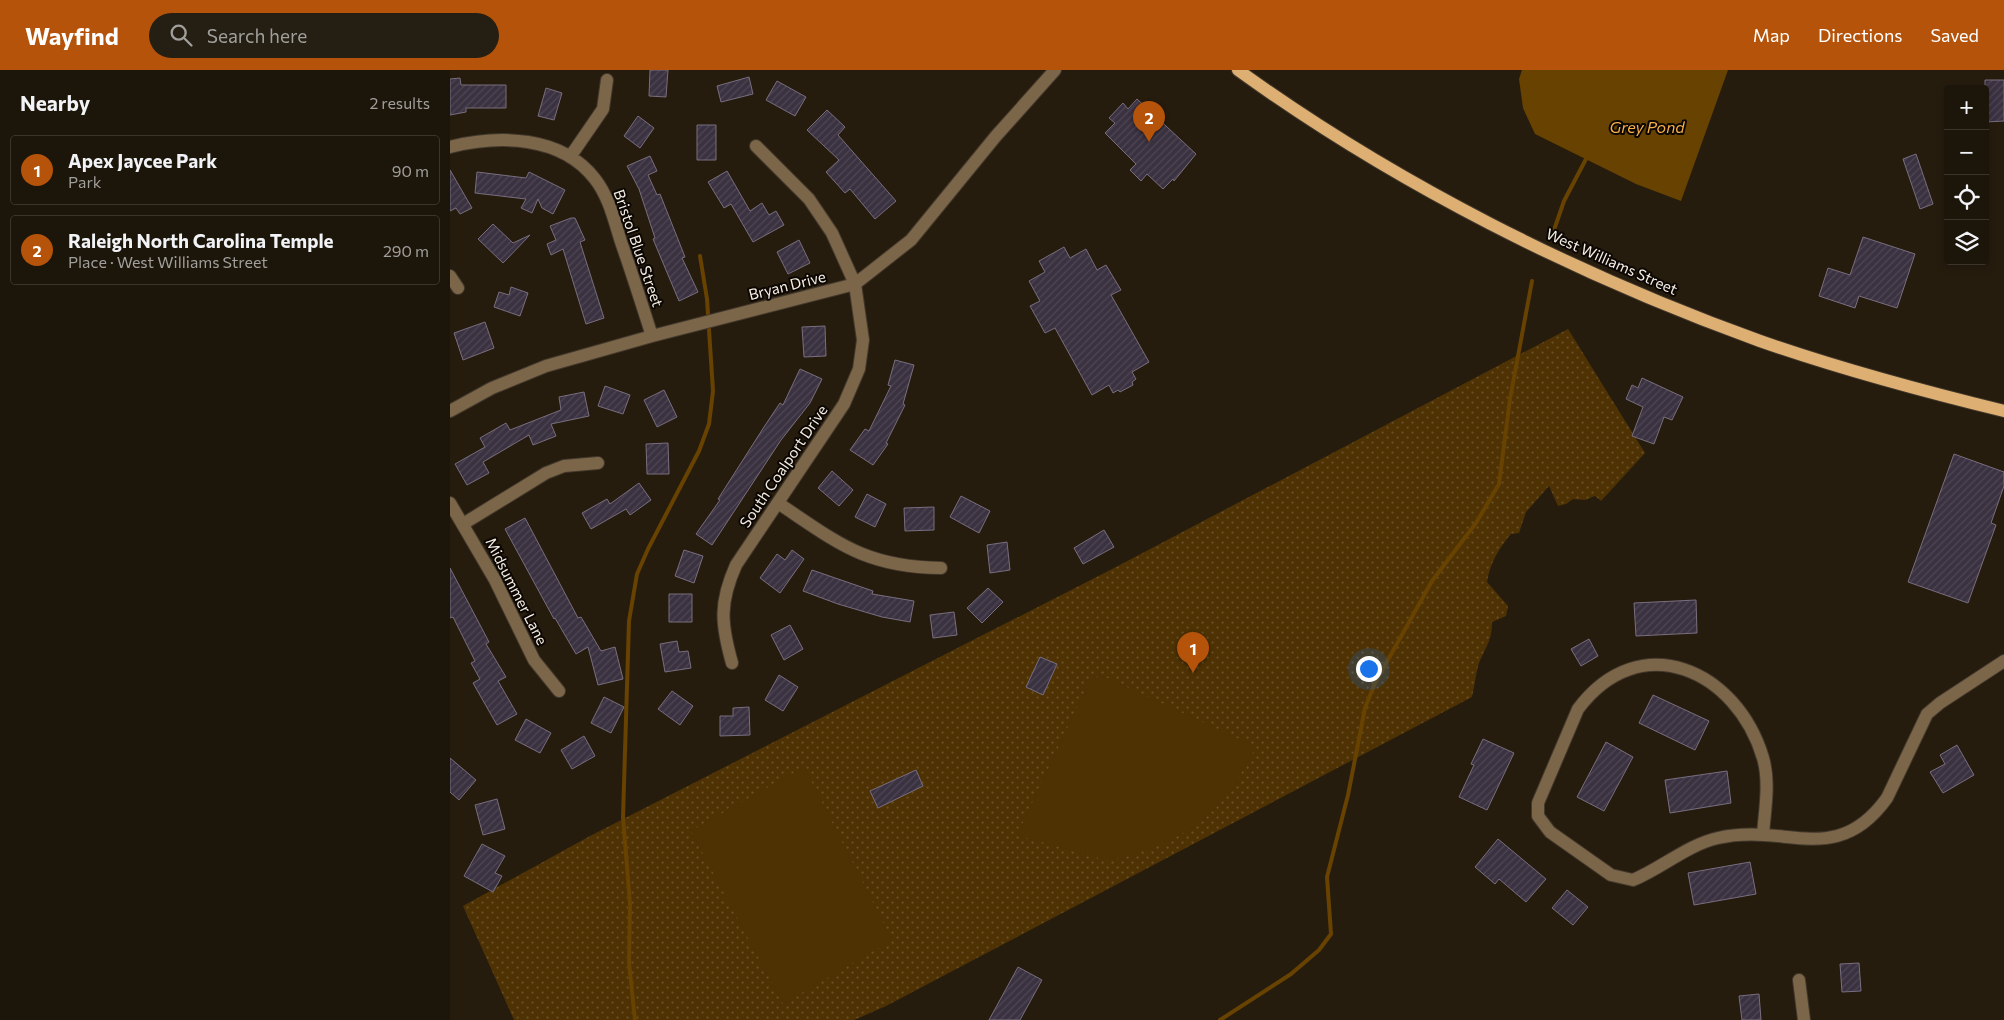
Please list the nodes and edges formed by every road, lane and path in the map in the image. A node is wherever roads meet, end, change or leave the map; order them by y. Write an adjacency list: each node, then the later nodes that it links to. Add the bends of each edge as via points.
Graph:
1 (1055, 70): 8 (street, Bryan Drive, via 911,240)
2 (1238, 70): 12 (main road, West Williams Street, via 1396,172 1627,288 1736,332 1832,365)
3 (607, 80): 6 (street, via 603,108)
4 (756, 146): 8 (street, South Coalport Drive, via 822,215)
5 (450, 147): 6 (street, Bristol Blue Street, via 489,140 527,141)
6 (570, 157): 10 (street, Bristol Blue Street, via 594,177 606,199)
7 (450, 276): 9 (street)
8 (855, 284): 10 (street, Bryan Drive); 15 (street, South Coalport Drive, via 864,340 853,387)
9 (458, 288)
10 (652, 336): 11 (street, Bryan Drive, via 546,366 492,388)
11 (450, 411)
12 (2004, 411)
13 (598, 464): 16 (street, via 564,466 546,473)
14 (450, 504): 16 (street, Midsummer Lane)
15 (778, 504): 17 (street, via 837,543 865,557 915,568); 19 (street, South Coalport Drive, via 736,565 726,590 723,621)
16 (463, 524): 20 (street, Midsummer Lane, via 534,660)
17 (941, 568)
18 (2004, 662): 21 (street, via 1927,714 1887,798 1868,820 1854,830 1831,838 1801,840)
19 (732, 663)
20 (558, 691)
21 (1763, 834): 21 (street, via 1708,841 1645,875 1633,880 1622,879 1611,875 1550,832 1538,816 1538,803 1578,709 1588,696 1598,686 1627,670 1666,665 1694,674 1724,691 1746,721 1763,757 1766,772)
22 (1799, 980): 23 (street)
23 (1804, 1020)

